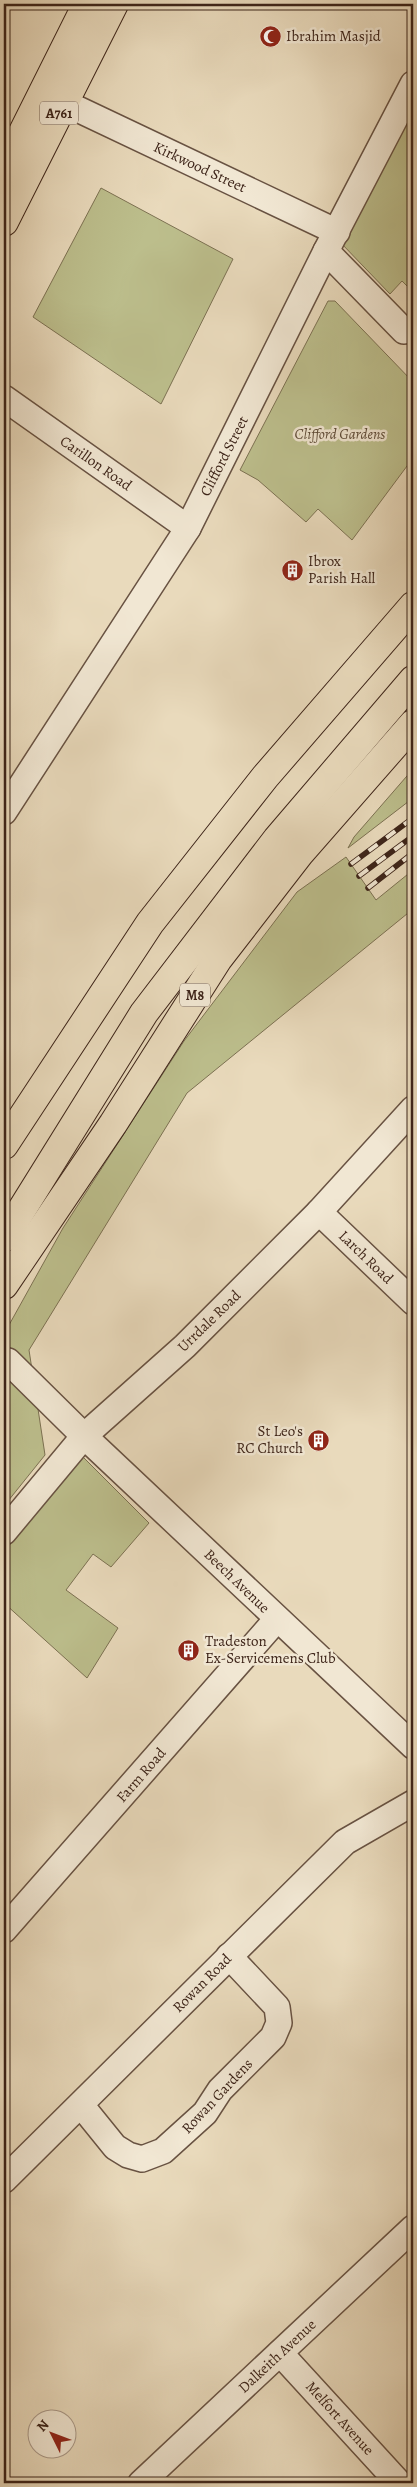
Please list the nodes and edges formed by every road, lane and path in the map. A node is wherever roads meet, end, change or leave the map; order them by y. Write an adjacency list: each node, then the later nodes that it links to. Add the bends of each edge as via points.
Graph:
1 (87, 4): 5 (main road, A761)
2 (114, 4): 4 (main road, A761)
3 (413, 84): 7 (street, Clifford Street)
4 (65, 103): 6 (main road, A761); 7 (street, Kirkwood Street)
5 (4, 170)
6 (4, 222)
7 (331, 241): 8 (street, Kirkwood Street); 10 (street, Clifford Street)
8 (404, 331)
9 (4, 398): 10 (street, Carillon Road)
10 (188, 528): 14 (street, Clifford Street)
11 (413, 606): 16 (main road, via 265,777 150,923)
12 (413, 680): 18 (main road, M8, via 277,839 144,1013)
13 (413, 724): 18 (main road, M8, via 300,853 218,959 113,1124)
14 (4, 812)
15 (413, 1109): 17 (street, Urrdale Road)
16 (4, 1144)
17 (319, 1212): 21 (street, Larch Road); 23 (street, Urrdale Road, via 185,1346)
18 (15, 1245): 19 (main road, M8); 20 (main road)
19 (4, 1285)
20 (4, 1302)
21 (413, 1302)
22 (8, 1361): 23 (street, Beech Avenue)
23 (84, 1436): 24 (street, Urrdale Road); 25 (street, Beech Avenue)
24 (4, 1532)
25 (277, 1620): 26 (street, Beech Avenue); 28 (street, Farm Road)
26 (413, 1746)
27 (413, 1803): 29 (street, Rowan Road, via 345,1842)
28 (4, 1930)
29 (229, 1956): 30 (street, Rowan Road); 30 (street, Rowan Gardens, via 277,2007 279,2023 273,2037 220,2090 205,2113 163,2151 142,2159 115,2146)
30 (81, 2105): 31 (street, Rowan Road)
31 (4, 2180)
32 (413, 2228): 33 (street, Dalkeith Avenue)
33 (280, 2353): 34 (street, Dalkeith Avenue); 35 (street, Melfort Avenue)
34 (141, 2483)
35 (400, 2483)

